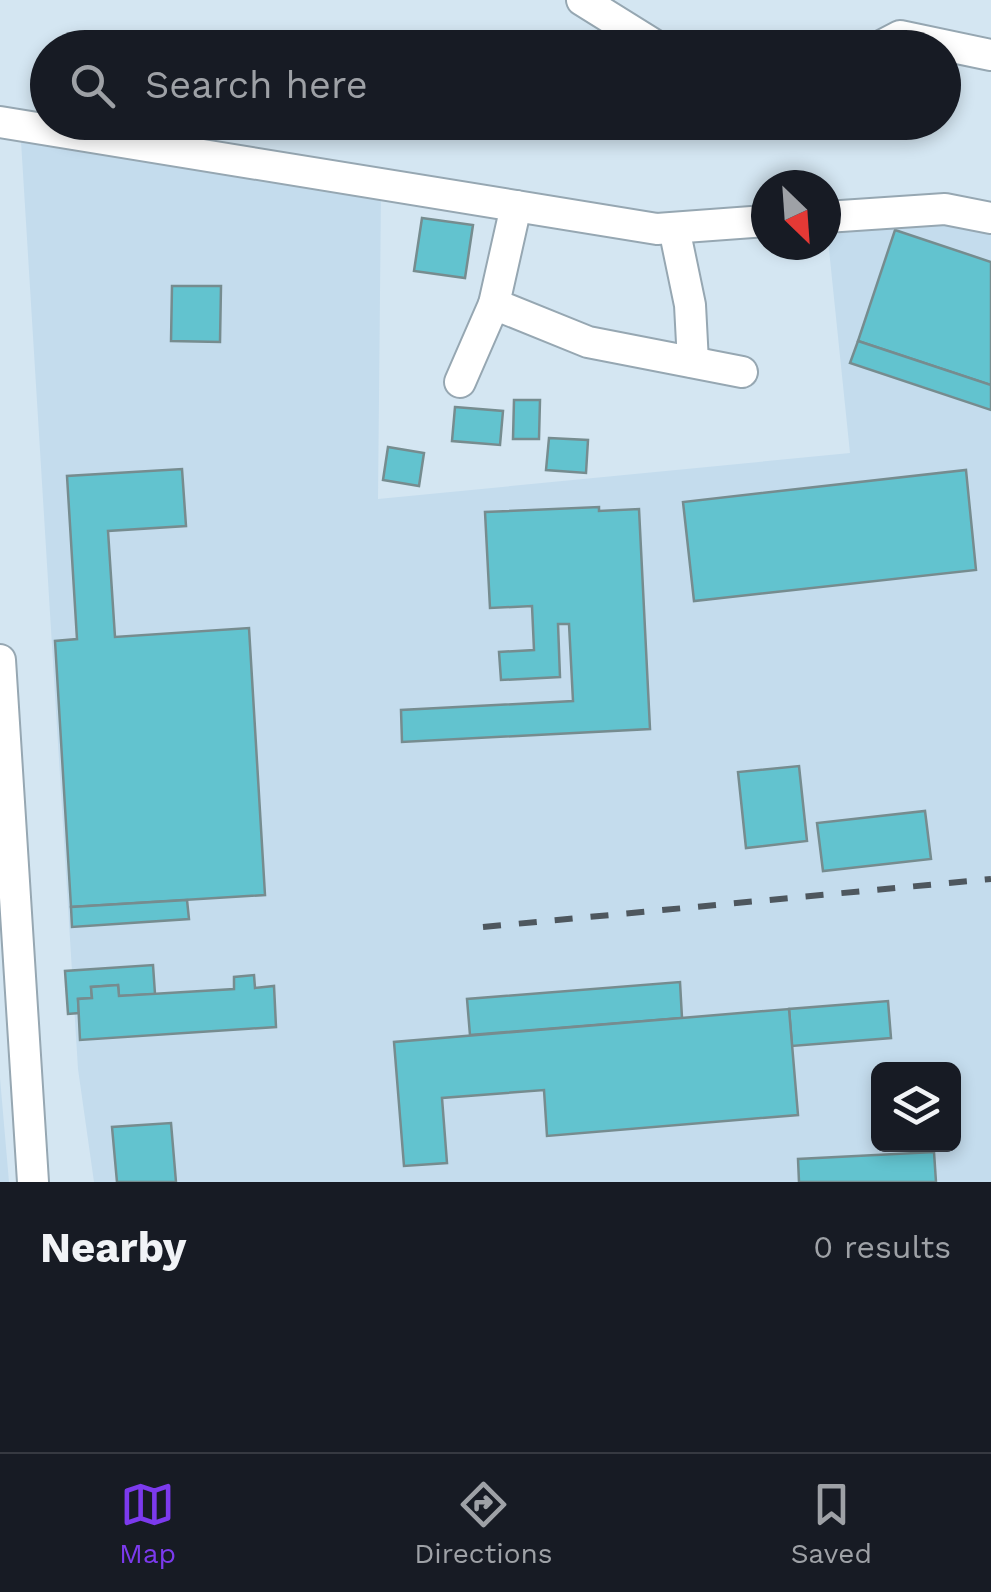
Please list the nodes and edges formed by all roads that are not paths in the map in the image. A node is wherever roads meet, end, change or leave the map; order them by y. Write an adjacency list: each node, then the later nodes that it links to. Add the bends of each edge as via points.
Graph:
1 (582, 0): 2 (street)
2 (630, 30)
3 (961, 49): 4 (street)
4 (991, 55)
5 (0, 122): 6 (street)
6 (30, 127)
7 (111, 140): 8 (street)
8 (516, 206): 12 (street); 13 (street)
9 (841, 216): 10 (street, via 945,209)
10 (991, 218)
11 (751, 222): 12 (street)
12 (674, 228): 14 (street, via 690,305)
13 (494, 304): 14 (street, via 588,342); 16 (street)
14 (693, 362): 15 (street)
15 (742, 372)
16 (460, 382)
17 (0, 660): 18 (street)
18 (34, 1182)

